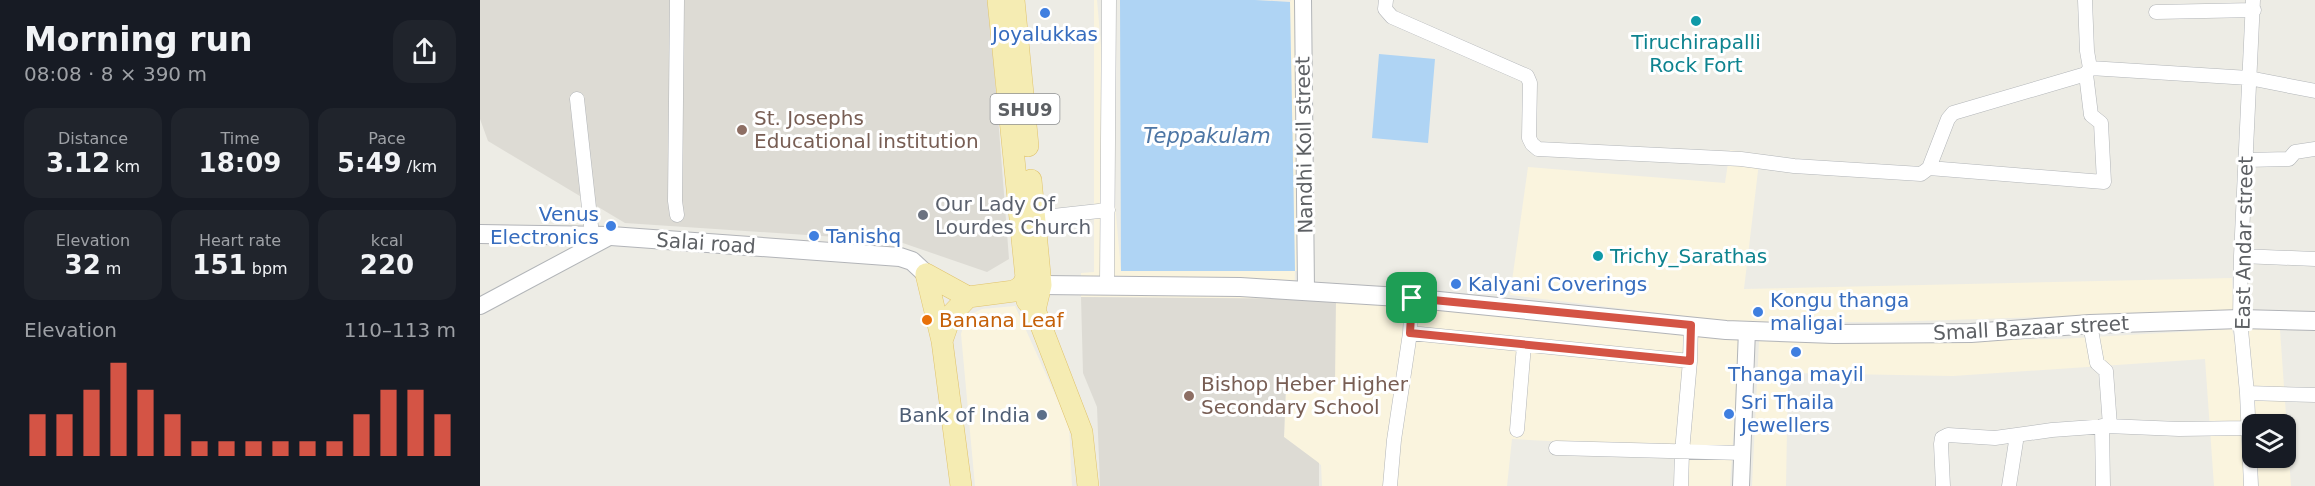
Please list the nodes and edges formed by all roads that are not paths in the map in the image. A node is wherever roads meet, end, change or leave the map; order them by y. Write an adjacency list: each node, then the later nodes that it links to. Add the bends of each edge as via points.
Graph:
1 (677, 0): 18 (street)
2 (998, 0): 28 (main road, SHU9, via 1026,278)
3 (1014, 0): 19 (main road, SHU9)
4 (1108, 0): 17 (street)
5 (1303, 0): 29 (street, Nandhi Koil street)
6 (1386, 0): 16 (street, via 1385,9 1392,17 1527,76 1529,138 1538,149 1741,159 1921,174)
7 (2085, 0): 10 (street)
8 (2254, 5): 9 (street); 11 (street, East Andar street)
9 (2156, 12)
10 (2088, 71): 11 (street); 16 (street, via 1953,113); 16 (street, via 2091,115 2101,123 2104,182)
11 (2249, 78): 12 (street); 15 (street, East Andar street)
12 (2315, 91)
13 (578, 99): 21 (street)
14 (2315, 149): 15 (street, via 2295,152 2289,159)
15 (2246, 160): 23 (street, East Andar street)
16 (1929, 168)
17 (1108, 210): 19 (street); 26 (street)
18 (677, 215)
19 (1035, 218): 27 (main road, SHU9)
20 (480, 234): 21 (main road, Salai road)
21 (592, 235): 22 (main road, Salai road)
22 (611, 236): 25 (main road, Salai road, via 900,257); 32 (street)
23 (2241, 256): 24 (street); 34 (street, East Andar street)
24 (2315, 259)
25 (926, 273): 30 (main road); 40 (main road)
26 (1107, 284): 27 (main road, Small Bazaar street); 29 (main road, Small Bazaar street)
27 (1041, 285): 33 (main road, SHU9)
28 (1014, 291): 30 (main road); 33 (main road)
29 (1306, 291): 31 (main road, Small Bazaar street)
30 (968, 297): 40 (main road, via 951,315)
31 (1412, 298): 37 (main road, Small Bazaar street); 39 (street)
32 (480, 306)
33 (1035, 310): 55 (main road, via 1082,432)
34 (2240, 319): 35 (main road, Small Bazaar street); 36 (main road, Small Bazaar street); 43 (street, East Andar street)
35 (2315, 321)
36 (2090, 324): 38 (main road, Small Bazaar street, via 1971,333); 46 (street, via 2097,363 2106,370)
37 (1691, 325): 38 (main road, Small Bazaar street); 42 (street)
38 (1748, 330): 52 (street)
39 (1410, 333): 41 (street); 56 (street)
40 (942, 342): 54 (main road)
41 (1524, 345): 42 (street); 48 (street)
42 (1690, 361): 51 (street)
43 (2247, 393): 44 (street); 45 (street, East Andar street)
44 (2315, 395)
45 (2247, 414)
46 (2106, 426): 47 (street); 49 (street); 61 (street)
47 (2242, 428)
48 (1517, 430)
49 (2017, 435): 59 (street, via 1945,436 1941,444); 60 (street)
50 (1556, 448): 51 (street)
51 (1682, 452): 52 (street); 57 (street)
52 (1743, 453): 58 (street)
53 (2250, 468): 62 (street, East Andar street)
54 (961, 486)
55 (1088, 486)
56 (1390, 486)
57 (1681, 486)
58 (1741, 486)
59 (1943, 486)
60 (2009, 486)
61 (2103, 486)
62 (2251, 486)

